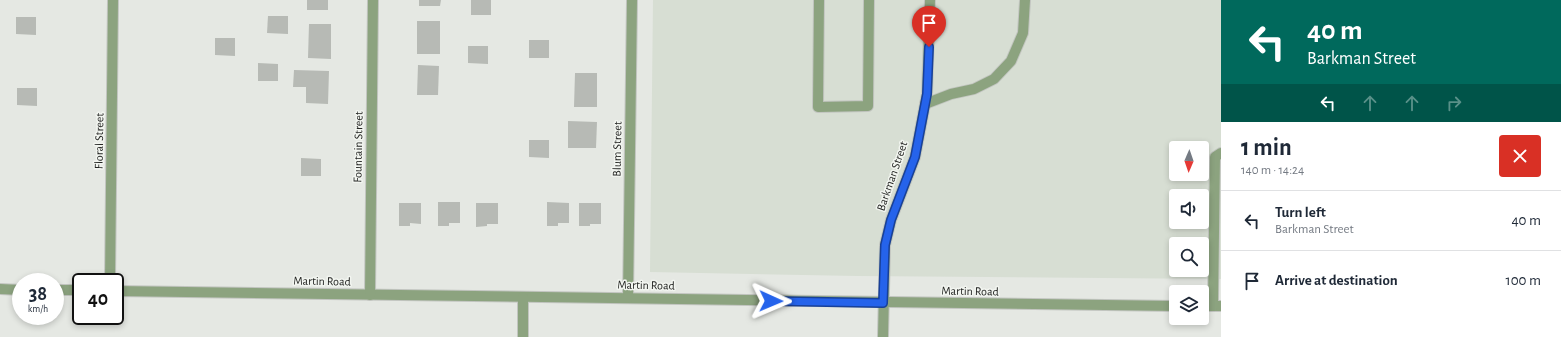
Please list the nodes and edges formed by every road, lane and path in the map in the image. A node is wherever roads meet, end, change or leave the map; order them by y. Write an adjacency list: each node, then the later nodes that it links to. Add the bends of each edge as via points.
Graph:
1 (113, 0): 12 (street, Floral Street)
2 (373, 0): 16 (street, Fountain Street)
3 (632, 0): 18 (street, Blum Street)
4 (819, 0): 5 (street, via 818,107 868,106)
5 (868, 0)
6 (930, 0): 8 (street, Barkman Street)
7 (1025, 0): 8 (street, via 1023,33 1011,61 994,79 974,89)
8 (925, 104): 19 (street, Barkman Street, via 915,157 891,220 885,245)
9 (1221, 152): 10 (street, via 1215,157)
10 (1218, 201): 11 (street)
11 (1218, 252): 21 (street)
12 (110, 273)
13 (0, 289): 14 (street)
14 (12, 290)
15 (124, 291): 16 (street, Martin Road)
16 (370, 295): 17 (street, Martin Road)
17 (523, 297): 18 (street, Martin Road); 22 (street)
18 (628, 298): 19 (street, Martin Road)
19 (883, 303): 20 (street, Martin Road); 23 (street, Barkman Street)
20 (1169, 306)
21 (1217, 306)
22 (523, 337)
23 (883, 337)

